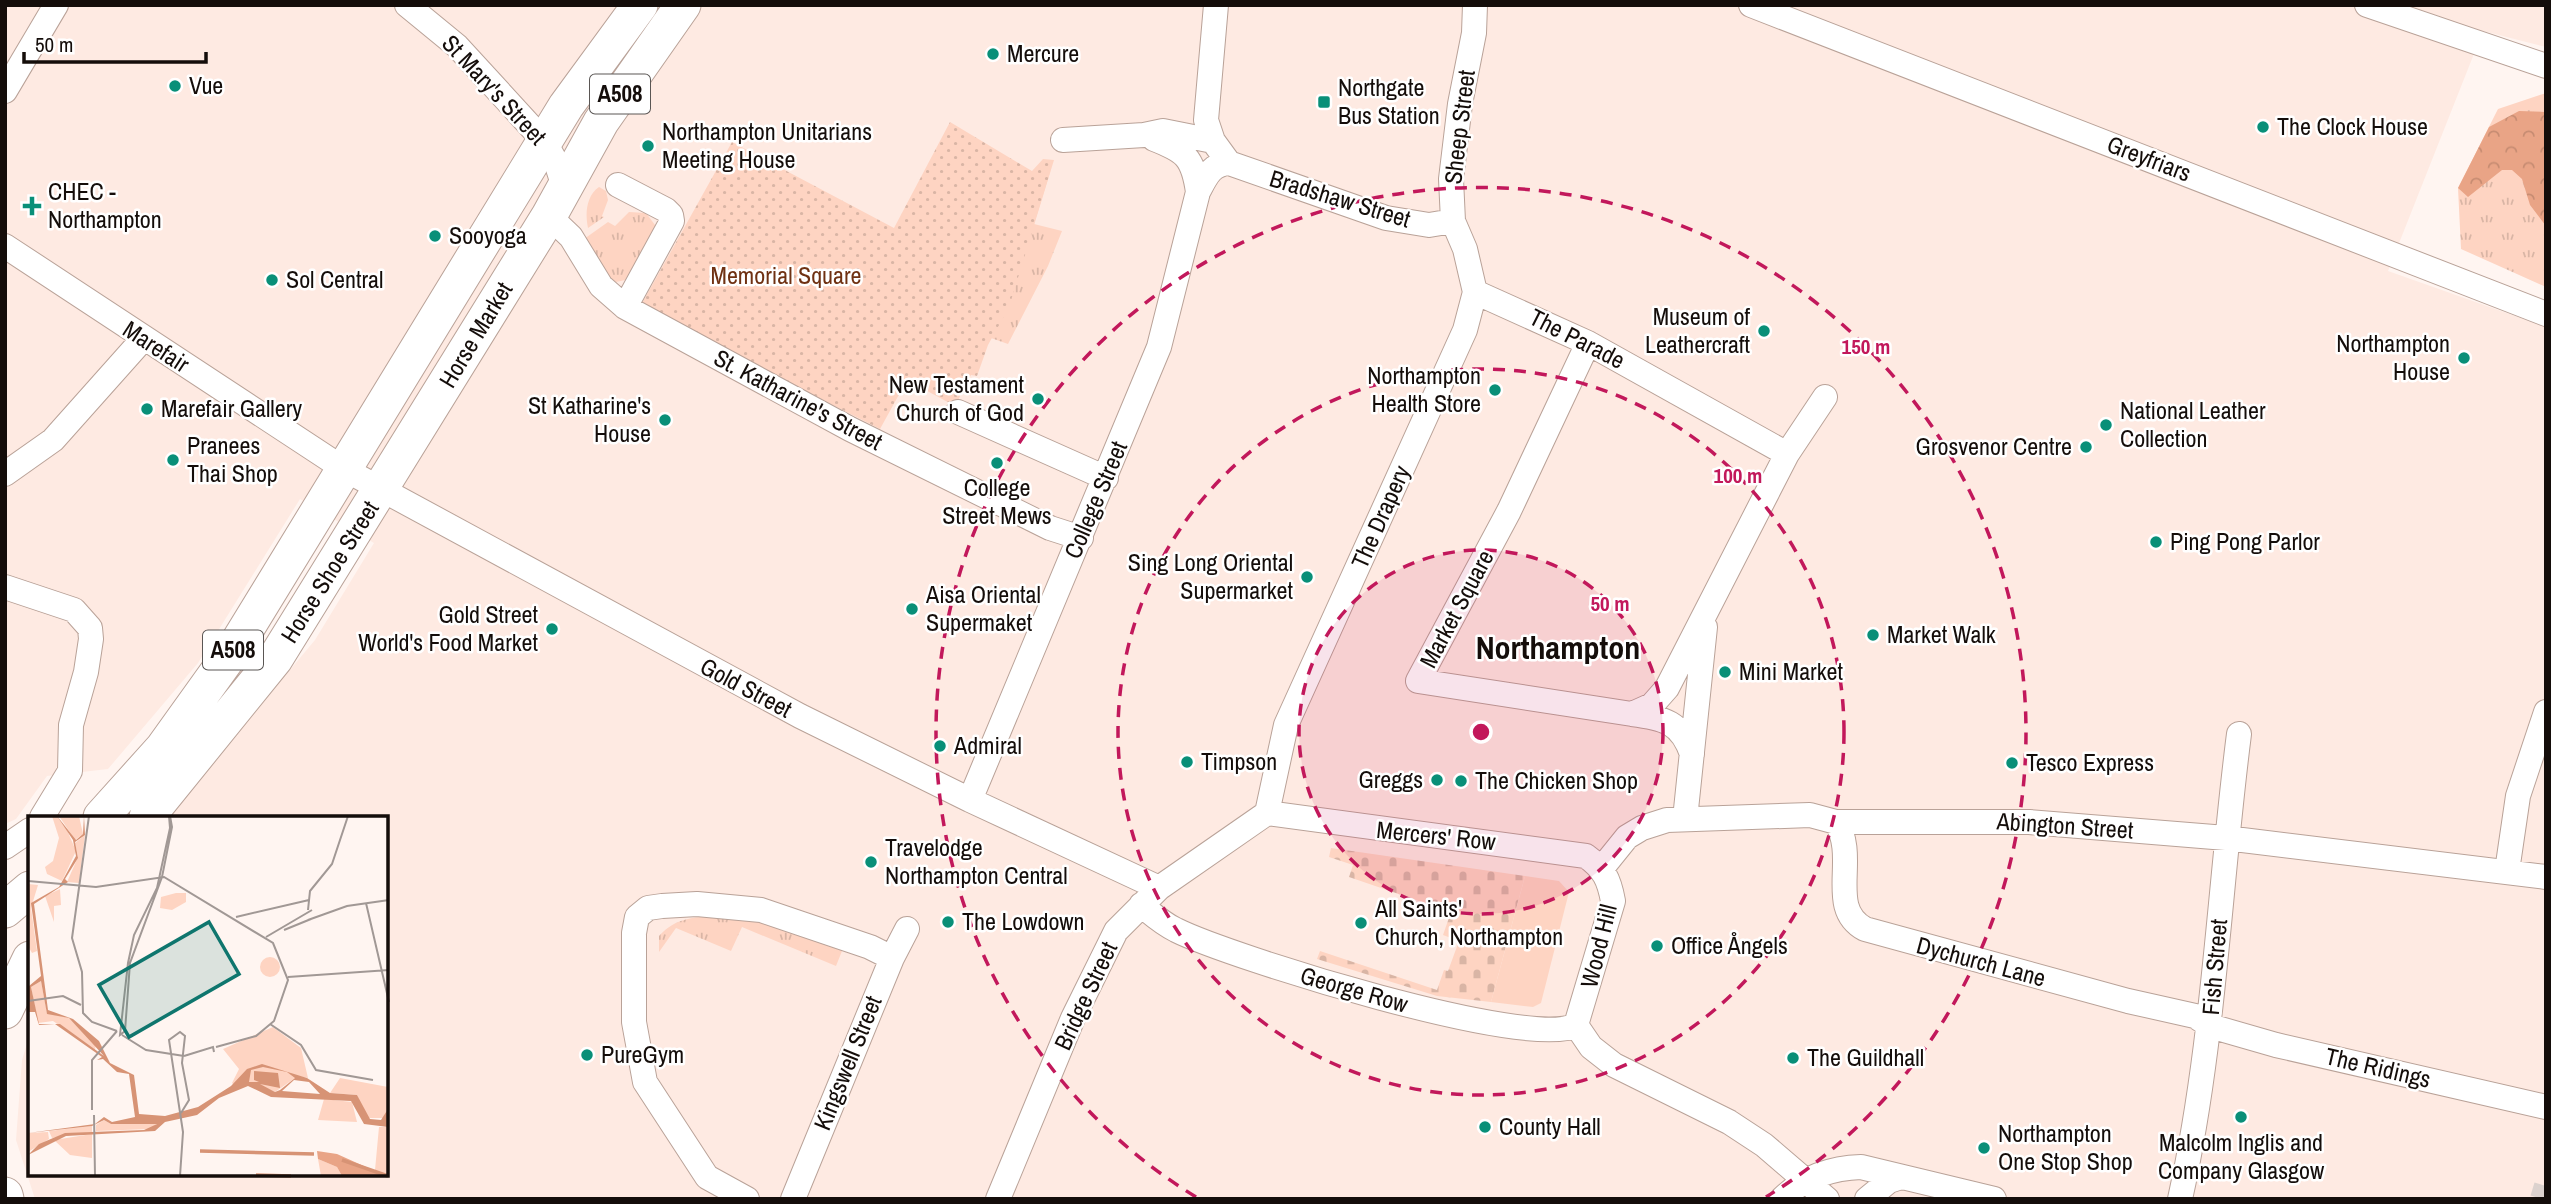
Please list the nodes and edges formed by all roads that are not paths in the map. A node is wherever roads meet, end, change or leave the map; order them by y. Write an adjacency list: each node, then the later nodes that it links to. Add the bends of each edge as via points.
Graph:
1 (56, 5): 15 (street)
2 (407, 5): 18 (street, St Mary's Street, via 457,46)
3 (640, 5): 18 (highway, Horse Market / A508)
4 (683, 5): 14 (highway, Horse Market / A508)
5 (1216, 5): 19 (street, via 1206,120)
6 (1475, 5): 12 (street, Sheep Street)
7 (1484, 5): 12 (street, Sheep Street)
8 (1751, 5): 29 (street, Greyfriars)
9 (2367, 5): 11 (street)
10 (2411, 5): 11 (street)
11 (2426, 26): 13 (street)
12 (1474, 33): 24 (street, Sheep Street, via 1454,142)
13 (2546, 66)
14 (628, 82): 18 (highway); 23 (highway, Horse Market / A508)
15 (7, 83)
16 (1143, 135): 17 (street); 19 (street, via 1163,131); 22 (street, via 1181,150 1195,174)
17 (1063, 140)
18 (544, 141): 23 (street, St Mary's Street, via 556,162); 27 (highway, Horse Market / A508)
19 (1213, 141): 20 (street)
20 (1229, 163): 22 (street, College Street, via 1219,164 1207,174); 24 (street, Bradshaw Street, via 1386,218 1429,225)
21 (618, 185): 28 (street, via 666,209 672,221)
22 (1198, 192): 37 (street, College Street, via 1158,347)
23 (557, 201): 27 (highway, via 521,224 467,293); 28 (street, St. Katharine's Street, via 571,237 601,286); 38 (highway, Horse Market / A508)
24 (1453, 221): 26 (street)
25 (5, 246): 30 (street, Marefair)
26 (1475, 292): 31 (street, The Parade); 47 (street, The Drapery, via 1459,342 1286,724)
27 (447, 302): 35 (highway, Horse Market / A508)
28 (625, 306): 39 (street, St. Katharine's Street, via 850,429 1050,528)
29 (2546, 314)
30 (143, 339): 35 (street, Marefair); 36 (street, via 53,440)
31 (1588, 343): 34 (street, The Parade); 43 (street, Market Square, via 1509,511 1418,681)
32 (1825, 397): 34 (street)
33 (958, 412): 37 (street)
34 (1787, 454): 41 (street)
35 (344, 469): 38 (street, Gold Street); 49 (highway, Horse Shoe Street / A508, via 233,649 163,748)
36 (5, 474)
37 (1106, 478): 39 (street, College Street)
38 (382, 489): 46 (street, Gold Street, via 800,716); 50 (highway, Horse Shoe Street / A508, via 275,659)
39 (1081, 538): 46 (street, College Street)
40 (5, 587): 48 (street, via 74,610 90,628 86,672 71,725 70,771)
41 (1707, 613): 43 (street, via 1667,688 1652,705); 45 (street)
42 (2546, 712): 57 (street, via 2518,796)
43 (1632, 714): 45 (street, Market Square, via 1674,723)
44 (2239, 734): 54 (street, Fish Street)
45 (1692, 755): 51 (street)
46 (970, 800): 59 (street, Gold Street)
47 (1267, 813): 56 (street, Mercers' Row, via 1546,848 1586,856); 59 (street, Bridge Street)
48 (43, 816)
49 (102, 816)
50 (148, 816)
51 (1685, 819): 52 (street, Abington Street, via 1811,815); 56 (street, Abington Street, via 1642,828 1628,837)
52 (1836, 822): 54 (street, Abington Street, via 2029,822); 68 (street, Dychurch Lane, via 1847,845 1844,898 1852,922 1953,955 2195,1016)
53 (28, 831): 55 (street)
54 (2226, 838): 57 (street, Abington Street); 68 (street, Fish Street)
55 (7, 847)
56 (1602, 868): 67 (street, Wood Hill, via 1613,901)
57 (2507, 871): 58 (street, Abington Street)
58 (2546, 877)
59 (1159, 888): 61 (street, Bridge Street)
60 (28, 891): 62 (highway)
61 (1142, 905): 67 (street, George Row, via 1176,930 1258,962 1423,1009 1541,1029); 74 (street, Bridge Street, via 1116,931 1103,954)
62 (5, 911)
63 (907, 929): 64 (street, Kingswell Street)
64 (892, 958): 72 (street, via 761,909 662,905 648,908 638,917 634,1010 645,1082 707,1177); 73 (street, Kingswell Street)
65 (28, 963): 66 (highway)
66 (5, 1011)
67 (1578, 1025): 71 (street, via 1591,1046 1614,1065 1730,1122)
68 (2210, 1026): 69 (street, The Ridings); 79 (street, Fish Street)
69 (2546, 1107)
70 (1901, 1177): 71 (street, via 1861,1167 1826,1172); 77 (street); 78 (street)
71 (1805, 1181): 75 (street); 76 (street)
72 (747, 1199)
73 (793, 1199)
74 (998, 1199)
75 (1782, 1199)
76 (1827, 1199)
77 (1867, 1199)
78 (1994, 1199)
79 (2180, 1199)

